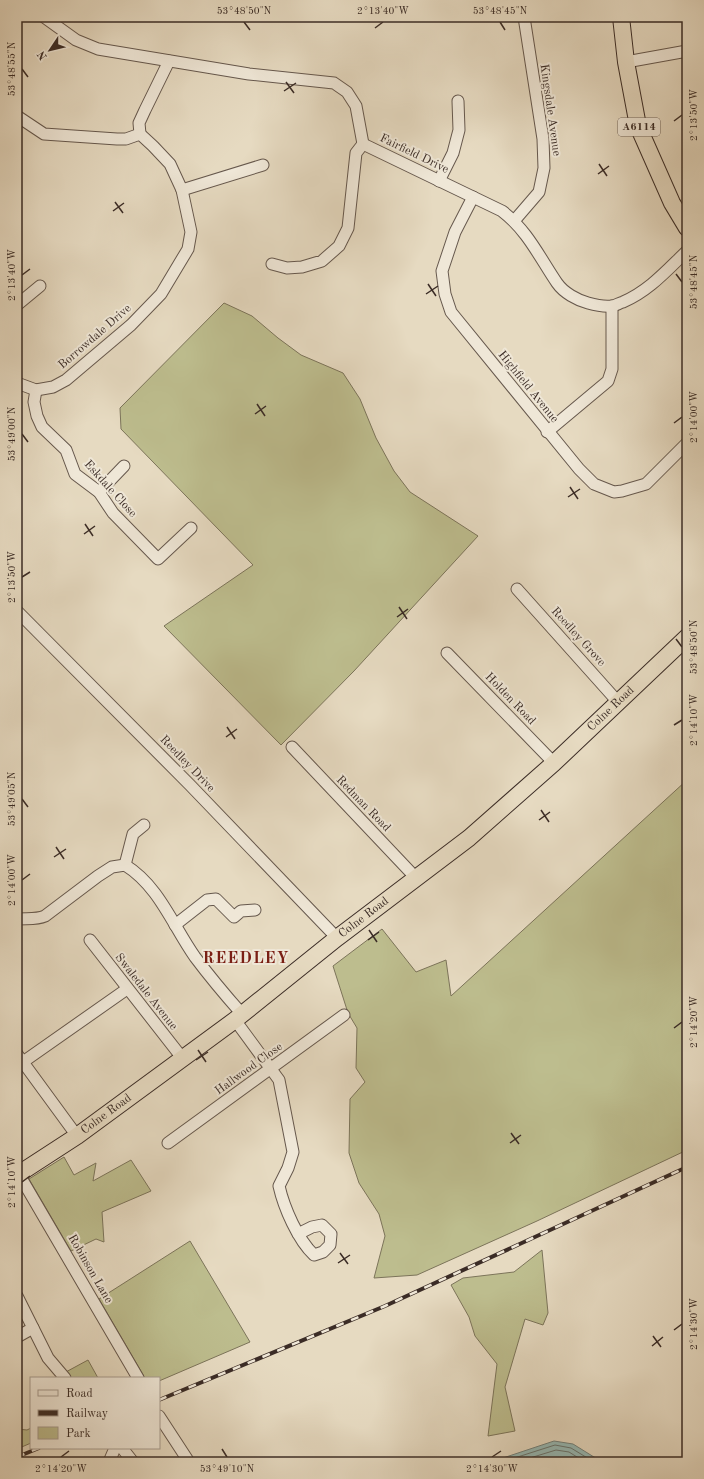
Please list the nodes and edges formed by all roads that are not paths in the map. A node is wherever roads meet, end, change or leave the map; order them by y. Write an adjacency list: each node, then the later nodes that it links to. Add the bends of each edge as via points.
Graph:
1 (44, 17): 5 (street, Fairfield Drive, via 76,40 98,49)
2 (524, 17): 15 (street, Kingsdale Avenue, via 544,139 544,168 539,192)
3 (621, 17): 6 (highway, A6114)
4 (687, 51): 6 (street)
5 (169, 61): 9 (street, via 139,123); 10 (street, Fairfield Drive, via 249,74 334,83 347,92 356,106)
6 (626, 62): 16 (highway, A6114, via 638,126 672,203)
7 (458, 101): 12 (street, via 459,130 453,153)
8 (17, 116): 9 (street, via 44,134 117,139)
9 (140, 134): 13 (street, Borrowdale Drive, via 170,164)
10 (363, 144): 12 (street, Fairfield Drive); 18 (street, via 356,153 348,228 339,246 322,261 302,267 287,268)
11 (263, 165): 13 (street)
12 (439, 181): 14 (street, Fairfield Drive)
13 (182, 190): 23 (street, Borrowdale Drive, via 191,232 188,249 161,294 131,325 66,380 52,387)
14 (473, 197): 15 (street, Fairfield Drive, via 502,211); 24 (street, Highfield Avenue, via 455,232 442,271 445,294 451,312)
15 (514, 221): 21 (street, Fairfield Drive, via 565,291 583,301 599,306)
16 (687, 228)
17 (687, 251): 21 (street, Fairfield Drive, via 647,289)
18 (272, 264)
19 (40, 286): 20 (street)
20 (17, 305)
21 (612, 306): 24 (street, via 612,369 608,381)
22 (17, 383): 23 (street)
23 (36, 390): 27 (street, Eskdale Close, via 34,402 42,427 66,450 75,474)
24 (547, 432): 25 (street, Highfield Avenue, via 594,484 614,492 646,484)
25 (687, 443)
26 (124, 466): 27 (street)
27 (99, 492): 28 (street, Eskdale Close, via 113,513 158,559)
28 (191, 528)
29 (518, 589): 33 (street, Reedley Grove)
30 (17, 611): 42 (street, Reedley Drive, via 195,790)
31 (687, 637): 33 (highway, Colne Road)
32 (447, 654): 35 (street, Holden Road)
33 (618, 702): 35 (highway, Colne Road)
34 (292, 747): 38 (street, Redman Road)
35 (554, 763): 38 (highway, Colne Road, via 469,838)
36 (144, 825): 37 (street, via 134,834)
37 (125, 865): 40 (street, via 112,867 45,916 37,920); 41 (street, via 136,872 162,902)
38 (416, 878): 42 (highway, Colne Road)
39 (255, 910): 41 (street, via 241,912 234,917 216,899 207,900)
40 (17, 919)
41 (175, 925): 46 (street)
42 (337, 938): 46 (highway, Colne Road)
43 (90, 940): 44 (street, Swaledale Avenue)
44 (127, 989): 47 (street); 48 (street, Swaledale Avenue)
45 (344, 1015): 49 (street, Hallwood Close)
46 (239, 1017): 48 (highway, Colne Road); 49 (street)
47 (20, 1058): 50 (street)
48 (182, 1059): 50 (highway, Colne Road)
49 (272, 1068): 51 (street, Hallwood Close); 53 (street, via 279,1080 293,1152 279,1186)
50 (77, 1136): 52 (highway, Colne Road)
51 (168, 1143)
52 (18, 1173): 58 (street, Robinson Lane)
53 (298, 1234)
54 (17, 1296): 55 (street)
55 (33, 1328): 56 (street); 57 (street, via 48,1358)
56 (17, 1337)
57 (64, 1377)
58 (137, 1377)
59 (160, 1418): 64 (street)
60 (114, 1449): 62 (street)
61 (123, 1449): 63 (street)
62 (109, 1462)
63 (133, 1462)
64 (189, 1462)

